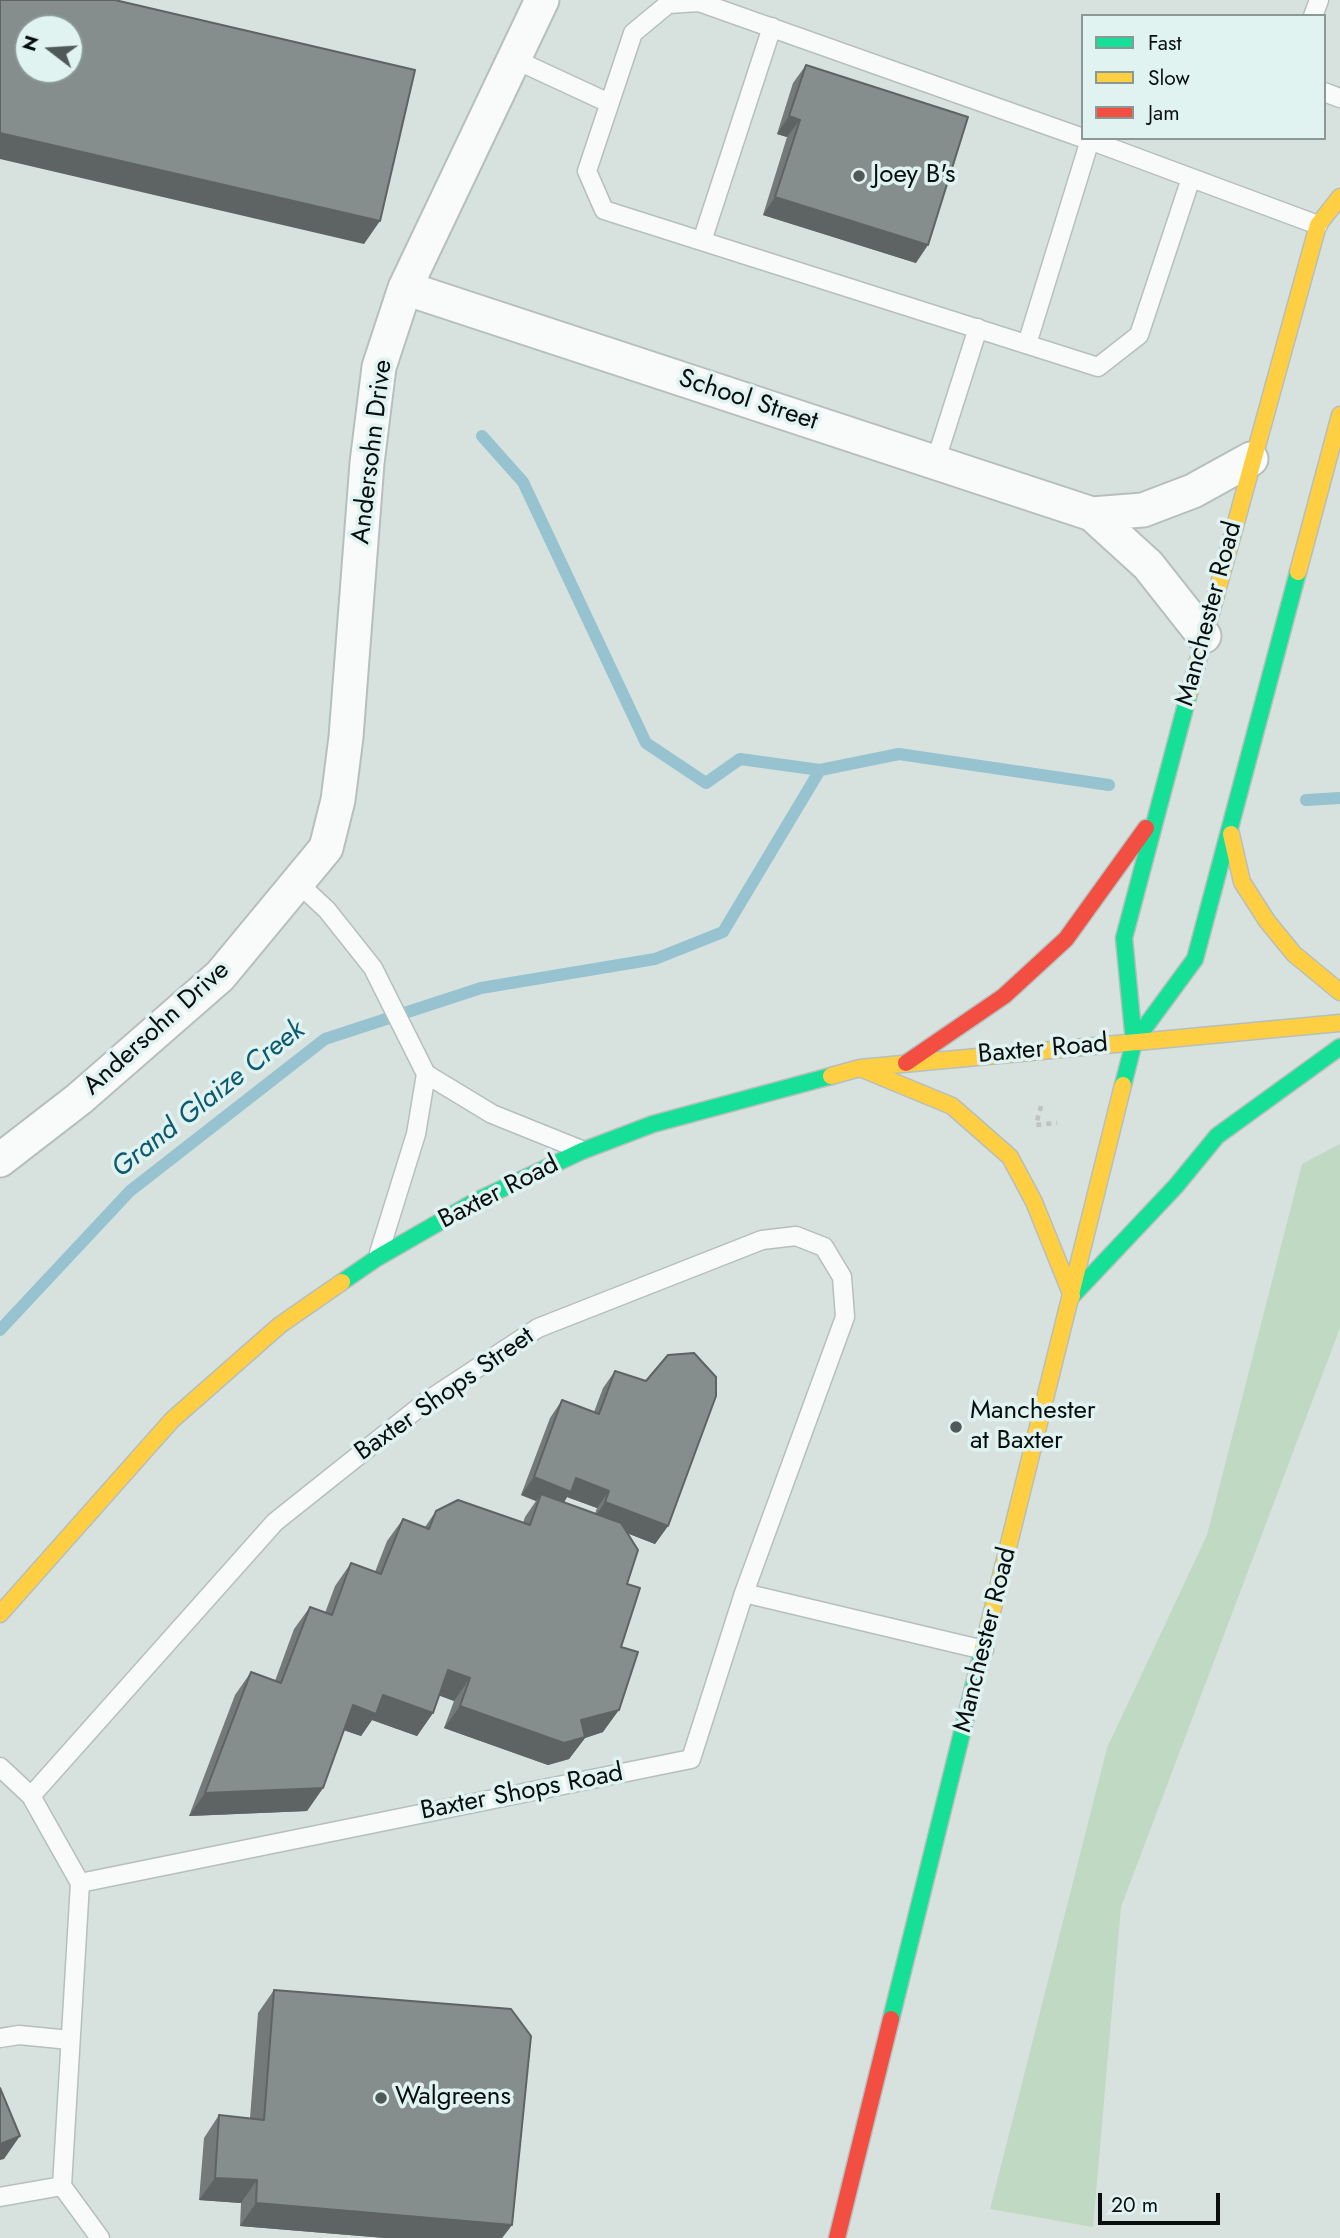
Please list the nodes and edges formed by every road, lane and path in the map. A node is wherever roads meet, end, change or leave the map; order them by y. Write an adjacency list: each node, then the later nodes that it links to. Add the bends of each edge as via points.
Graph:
1 (542, 0): 3 (street, Andersohn Drive)
2 (772, 27): 4 (lane, via 699,2 668,4 633,33); 5 (lane); 11 (lane)
3 (514, 59): 4 (lane); 12 (street, Andersohn Drive)
4 (609, 103): 11 (lane, via 587,171 604,210)
5 (1081, 137)
6 (1086, 140): 14 (lane)
7 (1089, 140): 8 (lane)
8 (1191, 178): 10 (lane); 14 (lane, via 1139,335 1098,367)
9 (1340, 197): 10 (main road, Manchester Road)
10 (1318, 225): 16 (main road, Manchester Road)
11 (702, 241): 13 (lane)
12 (405, 288): 17 (street, School Street); 22 (street, Andersohn Drive, via 379,367 338,800 326,848)
13 (978, 328): 14 (lane); 17 (lane)
14 (1027, 344)
15 (1340, 415): 21 (main road, Manchester Road)
16 (1251, 459): 18 (street, School Street, via 1193,491 1143,510); 19 (main road, Manchester Road)
17 (935, 463): 18 (street, School Street)
18 (1092, 514): 19 (street, School Street, via 1148,565)
19 (1204, 636): 20 (main road, Manchester Road)
20 (1158, 812): 25 (main road, Manchester Road, via 1124,938); 27 (main road, via 1066,939 1004,996)
21 (1230, 829): 23 (main road, via 1242,881 1267,921 1294,954); 25 (main road, Manchester Road, via 1195,959)
22 (298, 883): 29 (lane, via 327,910 373,968); 33 (street, Andersohn Drive, via 220,976 79,1099)
23 (1340, 992)
24 (1340, 1023): 25 (main road, Baxter Road)
25 (1134, 1042): 27 (main road, Baxter Road); 35 (main road, Manchester Road)
26 (1340, 1047): 35 (main road, via 1217,1136)
27 (906, 1063): 28 (main road, Baxter Road)
28 (860, 1068): 32 (main road, Baxter Road, via 653,1124); 35 (main road, via 952,1106 1010,1157 1034,1202)
29 (426, 1074): 32 (lane, via 492,1114); 34 (lane, via 416,1134)
30 (1041, 1106): 31 (path, via 1036,1125)
31 (1058, 1123)
32 (582, 1150): 34 (main road, Baxter Road, via 476,1201)
33 (0, 1160)
34 (377, 1258): 37 (main road, Baxter Road, via 280,1325 172,1420)
35 (1072, 1296): 38 (main road, Manchester Road)
36 (744, 1592): 38 (lane); 40 (lane, Baxter Shops Street, via 845,1317 842,1277 824,1247 796,1236 762,1240 538,1328 427,1402 275,1522); 41 (lane, Baxter Shops Road, via 691,1759)
37 (0, 1614)
38 (984, 1650): 47 (main road, Manchester Road)
39 (0, 1767): 40 (lane)
40 (31, 1796): 41 (lane)
41 (80, 1883): 43 (lane)
42 (0, 2038): 43 (lane, via 19,2035)
43 (70, 2040): 44 (lane)
44 (62, 2186): 45 (lane); 46 (lane)
45 (0, 2197)
46 (100, 2238)
47 (837, 2238)

